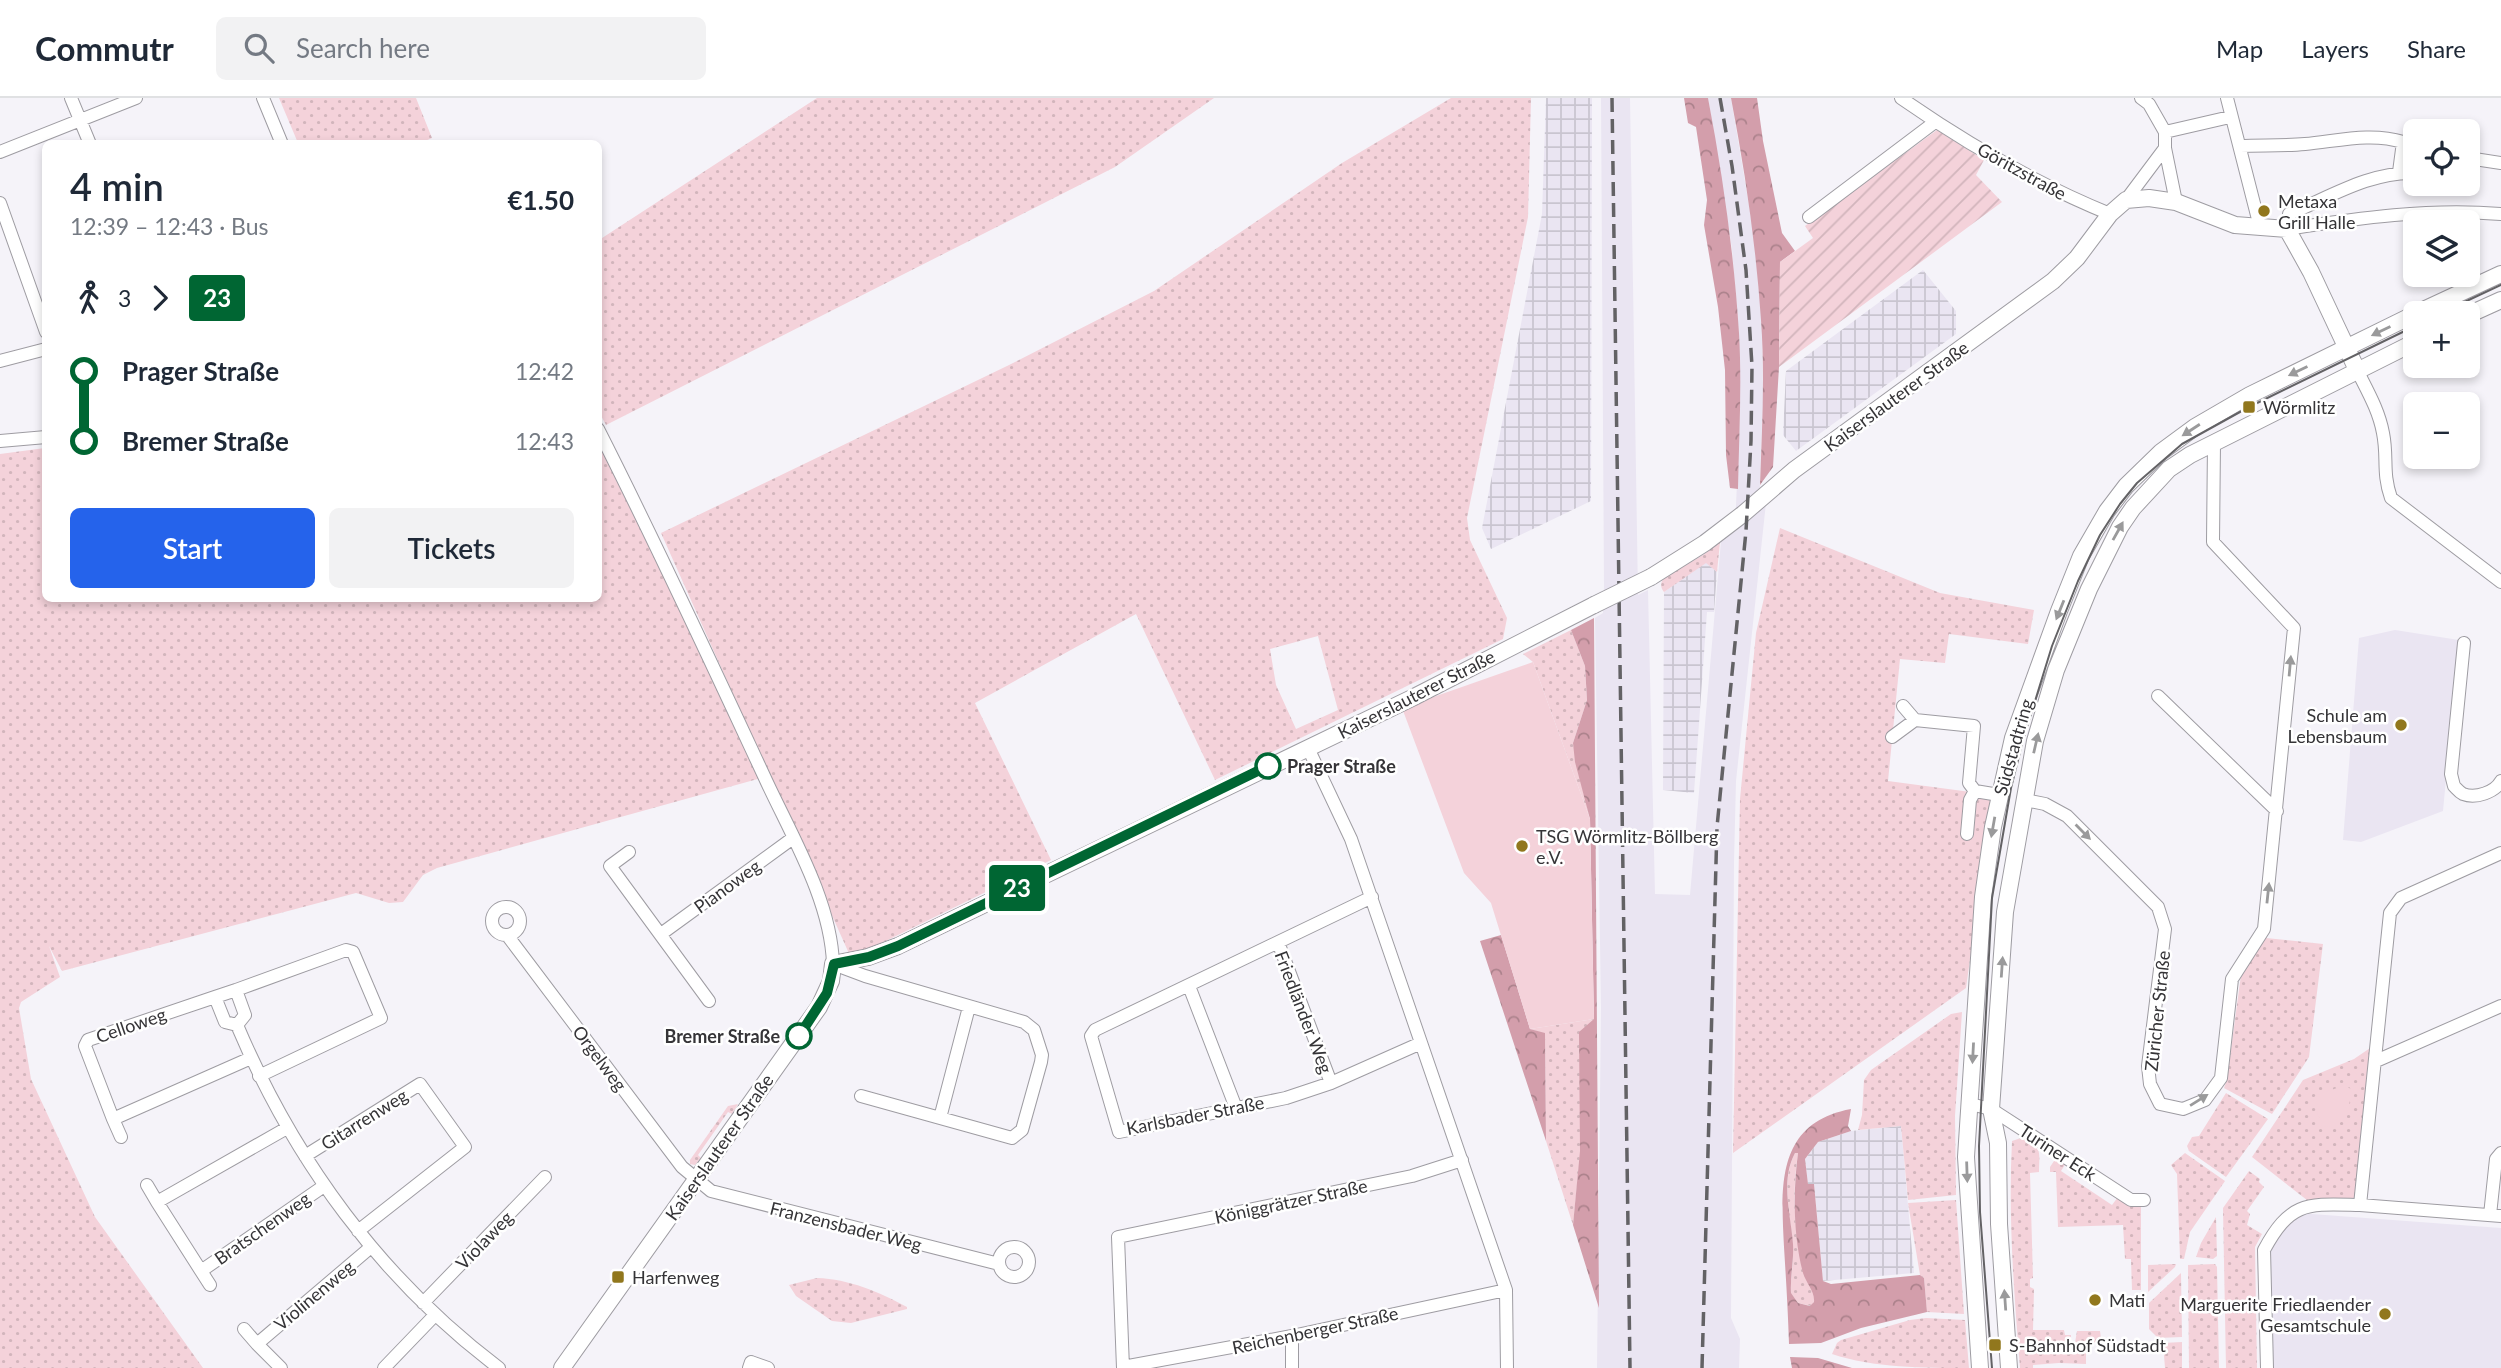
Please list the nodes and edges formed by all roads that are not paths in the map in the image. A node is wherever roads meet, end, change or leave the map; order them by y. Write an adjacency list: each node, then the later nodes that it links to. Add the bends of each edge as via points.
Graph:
1 (71, 98): 8 (street)
2 (136, 98): 8 (street)
3 (263, 98): 14 (street)
4 (1901, 98): 9 (street, Göritzstraße)
5 (2141, 98): 11 (street)
6 (2227, 98): 7 (street)
7 (2230, 117): 11 (street); 15 (street)
8 (81, 121): 10 (street); 13 (street)
9 (1935, 122): 26 (street, Göritzstraße, via 2069,198); 27 (street)
10 (60, 130): 12 (street); 17 (street)
11 (2165, 132): 16 (street)
12 (64, 140)
13 (88, 140)
14 (280, 140)
15 (2239, 146): 20 (street, via 2388,137 2403,142); 28 (street)
16 (2165, 148): 22 (street); 23 (street)
17 (0, 152)
18 (2480, 160): 19 (street)
19 (2501, 163)
20 (2399, 172): 21 (street); 29 (street, via 2289,214)
21 (2403, 172)
22 (2126, 200): 23 (street); 26 (street, Kaiserslauterer Straße)
23 (2176, 202): 28 (street, via 2235,225)
24 (0, 203): 35 (street)
25 (2501, 214): 29 (street, via 2376,215)
26 (2110, 215): 51 (street, Kaiserslauterer Straße, bridge, via 2053,281 1651,578)
27 (1809, 218)
28 (2260, 227): 29 (street)
29 (2287, 229): 36 (street)
30 (2501, 274): 32 (street, Südstadtring)
31 (2501, 300): 33 (street)
32 (2444, 301)
33 (2480, 310)
34 (2403, 320): 36 (street, Südstadtring, one-way to 36)
35 (42, 321)
36 (2346, 348): 40 (street); 54 (street, Südstadtring, one-way to 54, via 2195,428 2161,452 2126,486 2093,534 2063,600 2022,710)
37 (2403, 348): 40 (street, Südstadtring)
38 (42, 350): 39 (street)
39 (0, 361)
40 (2358, 372): 44 (street, Südstadtring); 45 (street, via 2380,418 2391,498)
41 (42, 436): 43 (street)
42 (602, 437): 58 (street)
43 (0, 441)
44 (2214, 443): 55 (street, Südstadtring, one-way to 44, via 2035,741 2056,670 2106,553 2133,508 2169,469); 56 (street, Züricher Straße, one-way to 44, via 2294,628 2213,542)
45 (2501, 582)
46 (2464, 643): 52 (street, via 2451,774 2454,786 2463,794 2485,793)
47 (2158, 696): 56 (street)
48 (1903, 706): 49 (street)
49 (1914, 720): 50 (street); 53 (street, via 1974,726 1968,778)
50 (1892, 737)
51 (1308, 748): 61 (street, via 1351,838); 65 (street, Kaiserslauterer Straße, via 898,946)
52 (2501, 781)
53 (1975, 791): 54 (street); 57 (street)
54 (1999, 795): 79 (street, Südstadtring, one-way to 79, via 1983,897)
55 (2025, 800): 56 (street, Züricher Straße, one-way to 56, via 2067,816 2158,907 2165,929 2148,1066 2150,1084 2160,1104 2183,1109 2205,1100 2221,1078 2232,979 2264,929); 81 (street, Südstadtring, one-way to 55, via 2005,912)
56 (2277, 811)
57 (1967, 834)
58 (793, 838): 63 (street, Pianoweg); 65 (street, via 830,932)
59 (629, 852): 63 (street, via 610,866)
60 (2501, 853): 75 (street, via 2401,898 2390,914)
61 (1372, 897): 64 (street, Karlsbader Straße); 73 (street)
62 (507, 934): 90 (street, Orgelweg)
63 (661, 934): 69 (street)
64 (1278, 942): 66 (street, Karlsbader Straße); 77 (street, Friedländer Weg)
65 (834, 964): 71 (street); 90 (street, Kaiserslauterer Straße, via 819,1006)
66 (1189, 986): 80 (street); 80 (street, Karlsbader Straße, via 1095,1030 1091,1036 1119,1132)
67 (236, 990): 68 (street); 72 (street, via 245,1015); 76 (street, via 346,950 353,952 381,1018)
68 (215, 997): 72 (street, via 225,1022); 83 (street, Celloweg, via 88,1040 85,1046)
69 (709, 1001)
70 (2501, 1006): 75 (street)
71 (969, 1007): 82 (street); 82 (street, via 1024,1022 1034,1030 1041,1062 1022,1130 1012,1138)
72 (237, 1024): 74 (street)
73 (1421, 1043): 77 (street, Karlsbader Straße); 88 (street)
74 (251, 1058): 76 (street); 83 (street)
75 (2376, 1061): 95 (street)
76 (259, 1076): 84 (street)
77 (1331, 1083): 80 (street, Karlsbader Straße)
78 (861, 1096): 82 (street)
79 (1970, 1104): 81 (street, Turiner Eck); 117 (street, Südstadtring, one-way to 117, via 1966,1157)
80 (1236, 1108)
81 (1991, 1108): 93 (street, Turiner Eck, via 2131,1200); 118 (street, Südstadtring, one-way to 81, via 1998,1143)
82 (940, 1118)
83 (113, 1119): 85 (street, Celloweg)
84 (287, 1128): 87 (street); 94 (street)
85 (121, 1137)
86 (2501, 1153): 96 (street, via 2496,1160)
87 (304, 1156): 92 (street); 97 (street, Gitarrenweg, via 420,1084 465,1147)
88 (1462, 1160): 102 (street); 114 (street, Königgrätzer Straße, via 1412,1176 1118,1237)
89 (545, 1177): 103 (street, Violaweg)
90 (696, 1180): 99 (street, Franzensbader Weg, via 711,1191); 111 (street, Kaiserslauterer Straße)
91 (147, 1185): 94 (street, Bratschenweg)
92 (324, 1186): 97 (street); 100 (street, Bratschenweg)
93 (2144, 1200)
94 (157, 1202): 100 (street, Bratschenweg)
95 (2360, 1206): 96 (street); 119 (street, via 2312,1204 2293,1211 2273,1233 2264,1250)
96 (2495, 1215)
97 (358, 1231): 98 (street)
98 (371, 1247): 103 (street); 107 (street, Violinenweg)
99 (999, 1264)
100 (201, 1271): 101 (street, Bratschenweg)
101 (210, 1285)
102 (1506, 1290): 106 (street, Reichenberger Straße); 116 (street)
103 (423, 1303): 104 (street)
104 (435, 1315): 109 (street); 110 (street)
105 (244, 1329): 107 (street, Violinenweg)
106 (1292, 1336): 114 (street, Reichenberger Straße); 115 (street)
107 (257, 1344): 108 (street, Violinenweg)
108 (281, 1368)
109 (384, 1368)
110 (499, 1368)
111 (562, 1368)
112 (748, 1368): 113 (street, via 751,1362)
113 (768, 1368)
114 (1123, 1368)
115 (1292, 1368)
116 (1507, 1368)
117 (1980, 1368)
118 (2010, 1368)
119 (2267, 1368)

